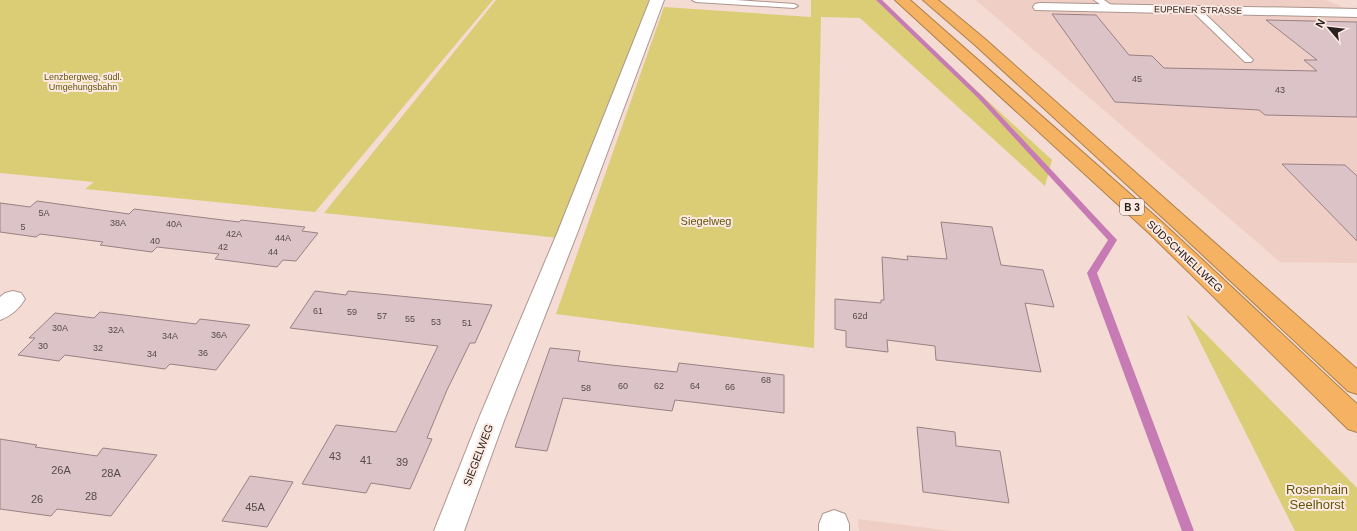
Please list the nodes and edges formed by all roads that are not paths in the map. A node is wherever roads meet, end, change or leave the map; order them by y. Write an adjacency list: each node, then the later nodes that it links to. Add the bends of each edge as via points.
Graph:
1 (657, 0): 15 (street, SIEGELWEG)
2 (696, 0): 7 (lane)
3 (902, 0): 14 (highway, SÜDSCHNELLWEG / B 3, via 1156,228)
4 (930, 0): 13 (highway, SÜDSCHNELLWEG / B 3, via 1170,213)
5 (1098, 0): 9 (lane)
6 (1326, 0): 11 (street)
7 (794, 6)
8 (1040, 7): 9 (street, EUPENER STRASSE)
9 (1113, 9): 10 (street, EUPENER STRASSE)
10 (1196, 10): 11 (street, EUPENER STRASSE); 12 (lane)
11 (1355, 13)
12 (1248, 60)
13 (1357, 384)
14 (1357, 421)
15 (449, 531)

